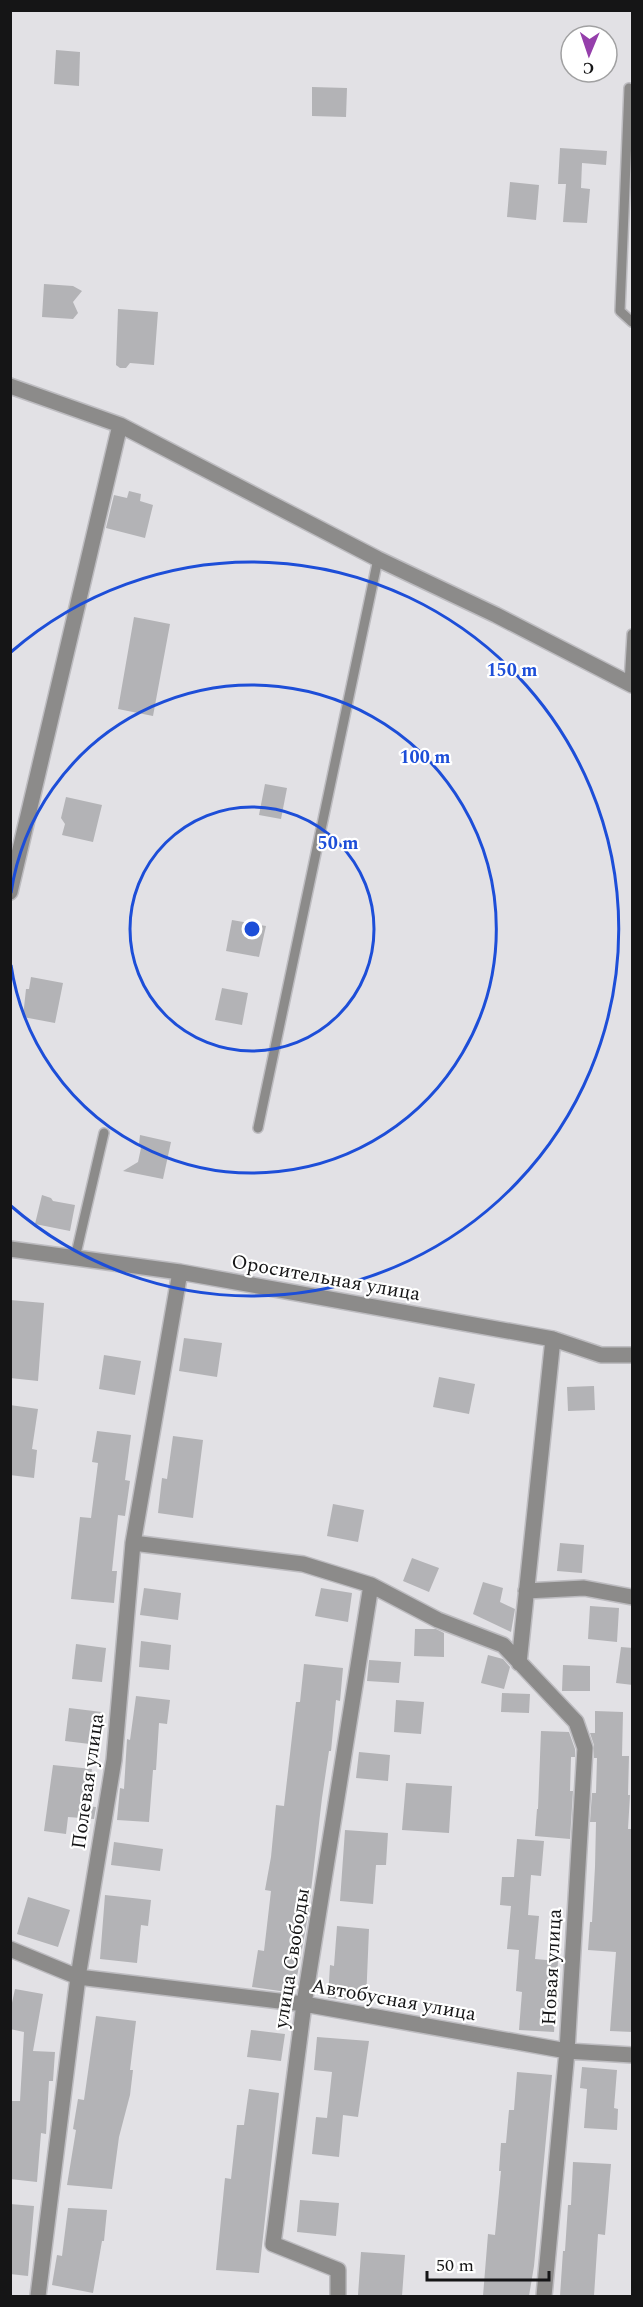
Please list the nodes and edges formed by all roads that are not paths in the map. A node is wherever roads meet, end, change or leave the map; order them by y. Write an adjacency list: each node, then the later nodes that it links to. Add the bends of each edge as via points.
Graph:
1 (629, 88): 2 (lane, via 620,311)
2 (633, 322)
3 (10, 386): 4 (street)
4 (120, 425): 5 (street); 8 (street)
5 (378, 559): 7 (street); 9 (lane)
6 (633, 634): 7 (lane)
7 (631, 684)
8 (10, 892)
9 (258, 1128)
10 (104, 1133): 12 (lane)
11 (10, 1249): 12 (street, Оросительная улица)
12 (75, 1258): 13 (street, Оросительная улица)
13 (180, 1272): 14 (street, Оросительная улица); 16 (street, Полевая улица)
14 (553, 1339): 15 (street, Оросительная улица, via 601,1355); 18 (street)
15 (633, 1355)
16 (133, 1543): 17 (street, Новая улица, via 303,1564); 22 (street, Полевая улица, via 114,1760)
17 (371, 1585): 20 (street, Новая улица, via 438,1620 503,1645); 23 (street, улица Свободы)
18 (526, 1591): 19 (street, via 584,1588); 20 (street)
19 (633, 1597)
20 (519, 1663): 24 (street, Новая улица, via 576,1722 585,1748)
21 (10, 1949): 22 (street, Автобусная улица)
22 (78, 1977): 23 (street, Автобусная улица); 26 (street, Полевая улица)
23 (304, 2004): 24 (street, Автобусная улица); 27 (street, улица Свободы, via 273,2244 338,2270)
24 (567, 2051): 25 (street, Автобусная улица); 28 (street, Новая улица)
25 (633, 2055)
26 (38, 2296)
27 (338, 2296)
28 (544, 2296)

